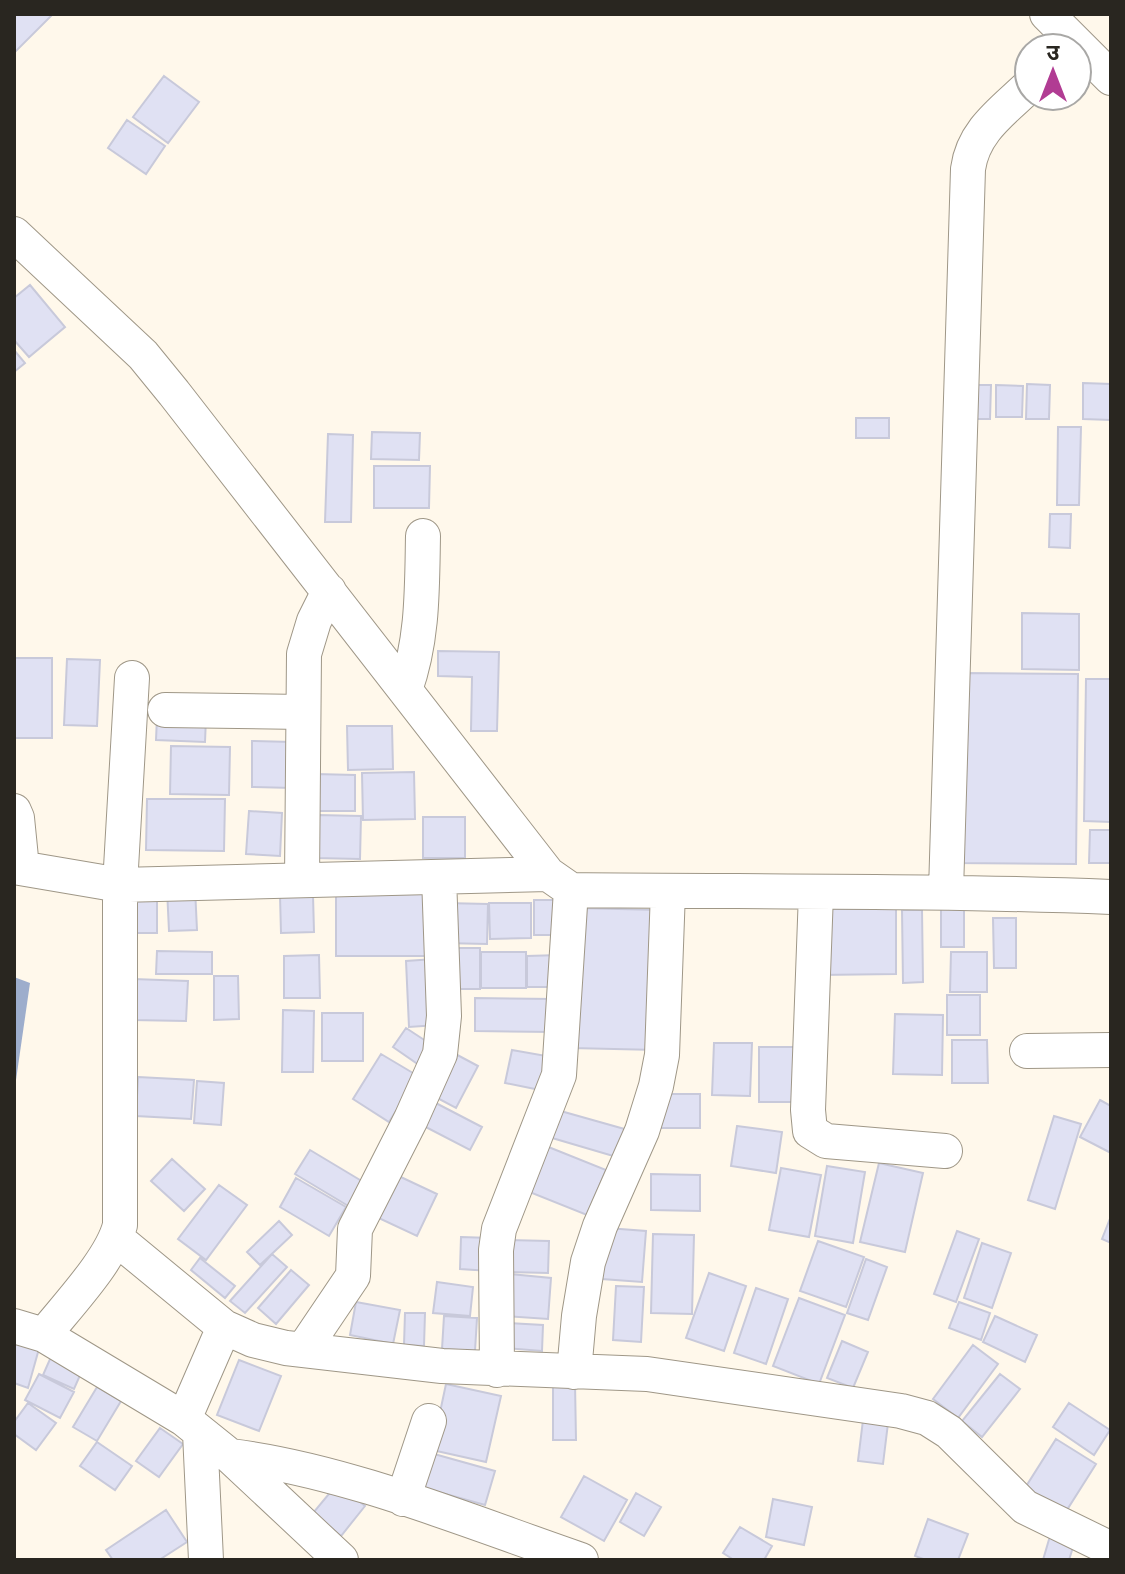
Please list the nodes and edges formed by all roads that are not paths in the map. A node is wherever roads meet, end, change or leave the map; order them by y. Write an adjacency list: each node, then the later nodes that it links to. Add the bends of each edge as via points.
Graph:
1 (1047, 14): 2 (street)
2 (1061, 32)
3 (1093, 63): 4 (street)
4 (1111, 78)
5 (1013, 100): 20 (street, via 976,140 968,169)
6 (14, 234): 8 (street, via 143,355)
7 (423, 536): 10 (street, via 422,618)
8 (329, 591): 10 (street); 12 (street, via 304,654)
9 (132, 678): 18 (street)
10 (405, 690): 17 (street)
11 (165, 710): 12 (street)
12 (303, 712): 16 (street)
13 (14, 811): 14 (street)
14 (18, 868): 18 (street)
15 (439, 877): 16 (street); 17 (street); 29 (street, via 444,1016 440,1054 355,1229 353,1276)
16 (302, 880): 18 (street)
17 (560, 882): 19 (street); 30 (street, via 559,1075 499,1229)
18 (120, 885): 26 (street, via 122,1203)
19 (668, 891): 21 (street); 31 (street, via 662,1055 656,1086 588,1262)
20 (946, 891): 21 (street); 22 (street)
21 (816, 893): 25 (street, via 810,1131 826,1141)
22 (1111, 897)
23 (1111, 1050): 24 (street)
24 (1027, 1051)
25 (945, 1151)
26 (117, 1239): 27 (street); 28 (street)
27 (224, 1327): 29 (street, via 253,1340); 33 (street)
28 (29, 1331): 33 (street)
29 (303, 1350): 30 (street)
30 (497, 1370): 31 (street)
31 (574, 1372): 36 (street, via 647,1374 927,1418 949,1432 1025,1507)
32 (429, 1421): 35 (street)
33 (192, 1426): 34 (street); 37 (street)
34 (230, 1456): 35 (street, via 273,1461); 38 (street)
35 (403, 1499): 39 (street)
36 (1111, 1549)
37 (206, 1560)
38 (341, 1560)
39 (581, 1560)

